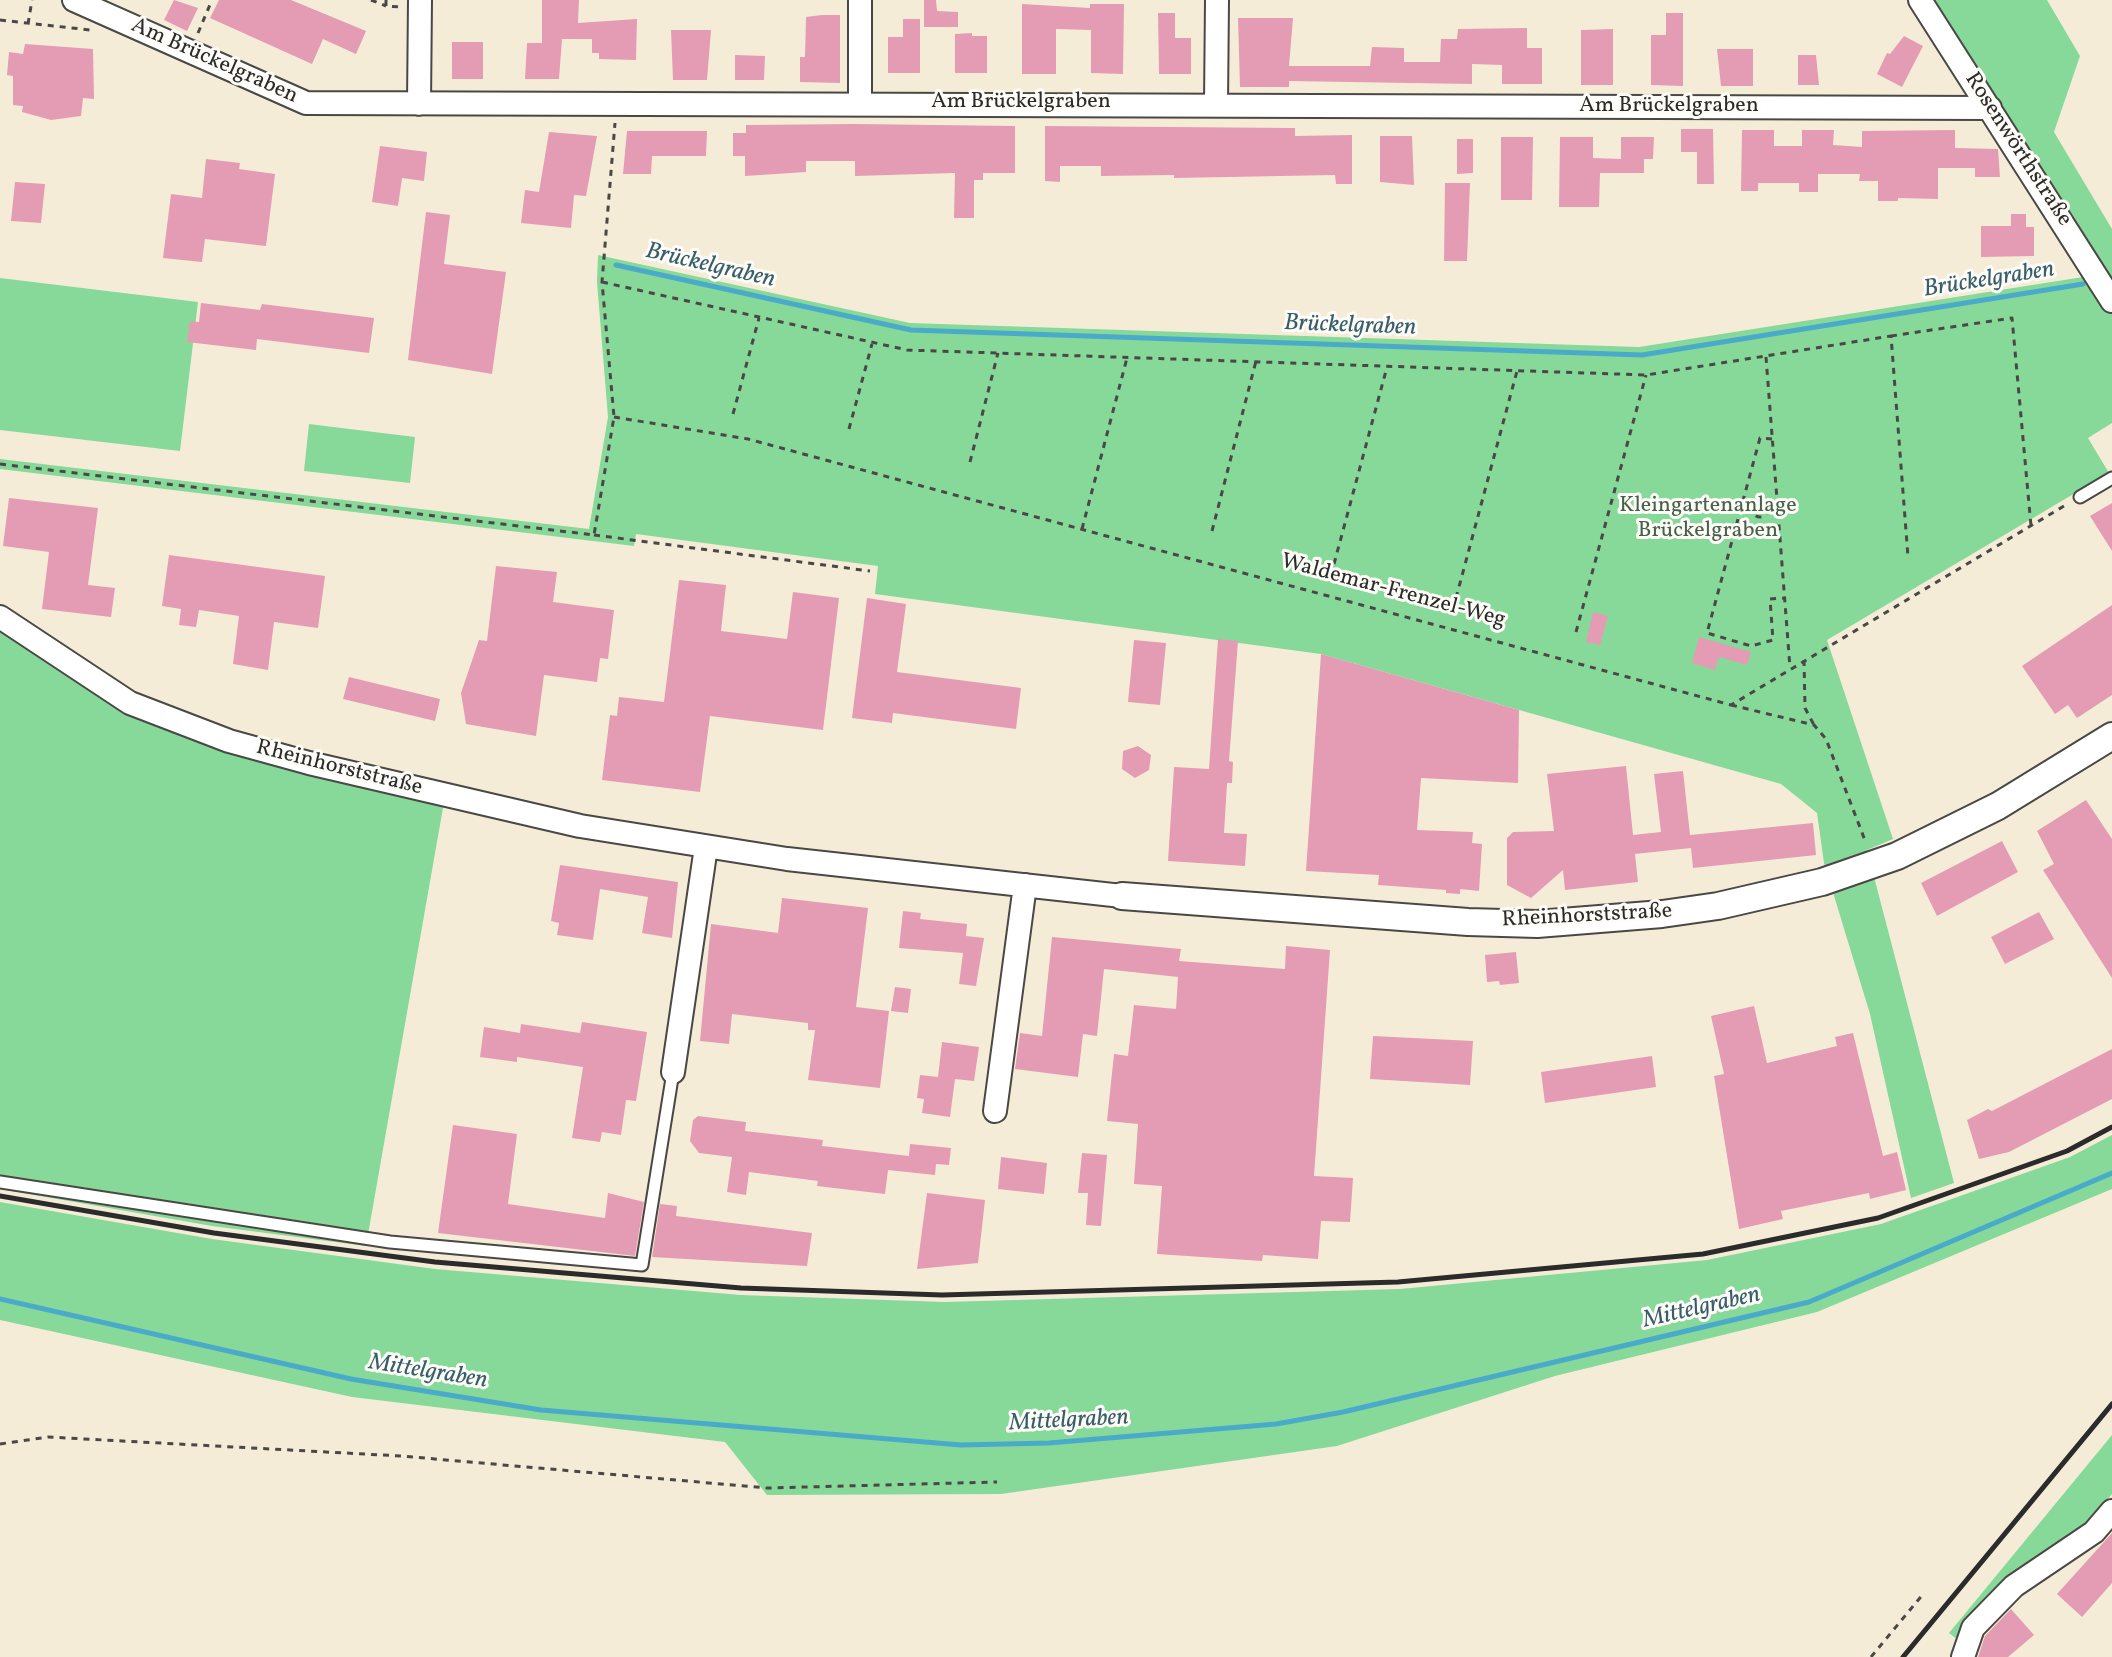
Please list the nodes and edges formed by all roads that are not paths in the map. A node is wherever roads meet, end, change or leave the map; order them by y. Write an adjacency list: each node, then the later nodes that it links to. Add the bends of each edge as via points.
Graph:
1 (74, 0): 7 (street, Am Brückelgraben, via 306,103)
2 (420, 0): 7 (street)
3 (860, 0): 6 (street)
4 (1217, 0): 8 (street)
5 (1920, 0): 9 (street, Rosenwörthstraße)
6 (860, 102): 7 (street, Am Brückelgraben); 8 (street, Am Brückelgraben)
7 (419, 104)
8 (1216, 104): 9 (street, Am Brückelgraben)
9 (1990, 108): 10 (street, Rosenwörthstraße)
10 (2112, 301)
11 (2112, 478): 12 (lane)
12 (2080, 497)
13 (0, 617): 15 (street, Rheinhorststraße, via 130,703 229,741 549,820)
14 (2112, 736): 17 (street, Rheinhorststraße, via 1998,806 1875,865 1718,906 1537,924)
15 (706, 847): 16 (street, Rheinhorststraße); 18 (street)
16 (1025, 885): 17 (street, Rheinhorststraße); 19 (street)
17 (1122, 896)
18 (673, 1072): 20 (lane, via 642,1265 390,1242)
19 (995, 1111)
20 (0, 1182)
21 (2112, 1511): 22 (street, via 2094,1532 2014,1586 1973,1628)
22 (1963, 1657)

